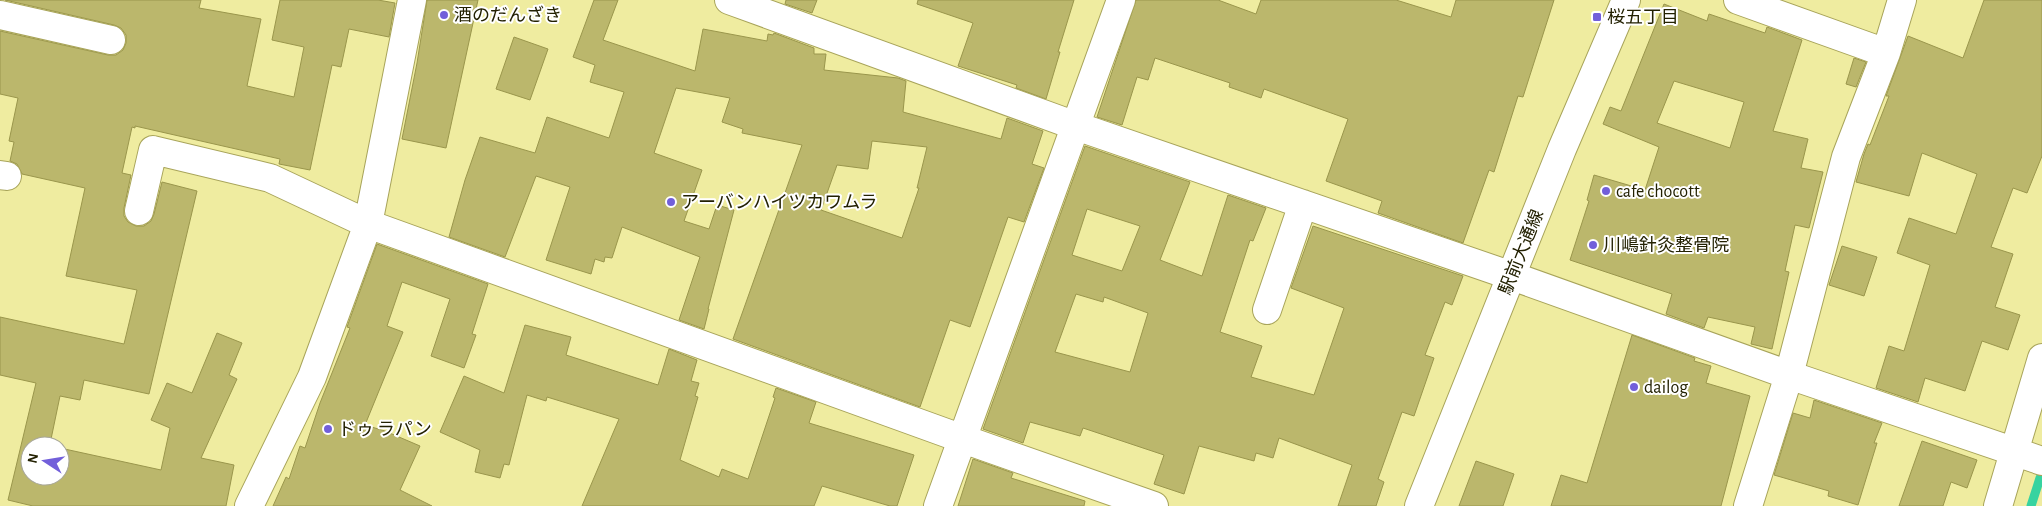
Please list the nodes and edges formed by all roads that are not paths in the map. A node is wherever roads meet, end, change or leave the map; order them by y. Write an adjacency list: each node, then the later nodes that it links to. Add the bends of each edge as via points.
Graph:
1 (412, 0): 13 (street)
2 (729, 0): 10 (street)
3 (1121, 0): 10 (street)
4 (1626, 0): 14 (street, 駅前大通線)
5 (1738, 0): 9 (street)
6 (1902, 0): 9 (street)
7 (0, 15): 8 (street)
8 (111, 40)
9 (1886, 52): 17 (street, via 1846,157)
10 (1076, 126): 11 (street); 18 (street)
11 (1303, 204): 14 (street); 15 (street)
12 (139, 211): 13 (street, via 153,150 270,178)
13 (368, 224): 18 (street); 21 (street, via 312,377)
14 (1512, 276): 17 (street); 24 (street, 駅前大通線)
15 (1267, 310)
16 (2042, 358): 19 (street)
17 (1789, 375): 19 (street); 25 (street)
18 (963, 439): 22 (street); 23 (street)
19 (2014, 453): 20 (street); 26 (street)
20 (2042, 461)
21 (249, 506)
22 (938, 506)
23 (1154, 506)
24 (1419, 506)
25 (1748, 506)
26 (1998, 506)

